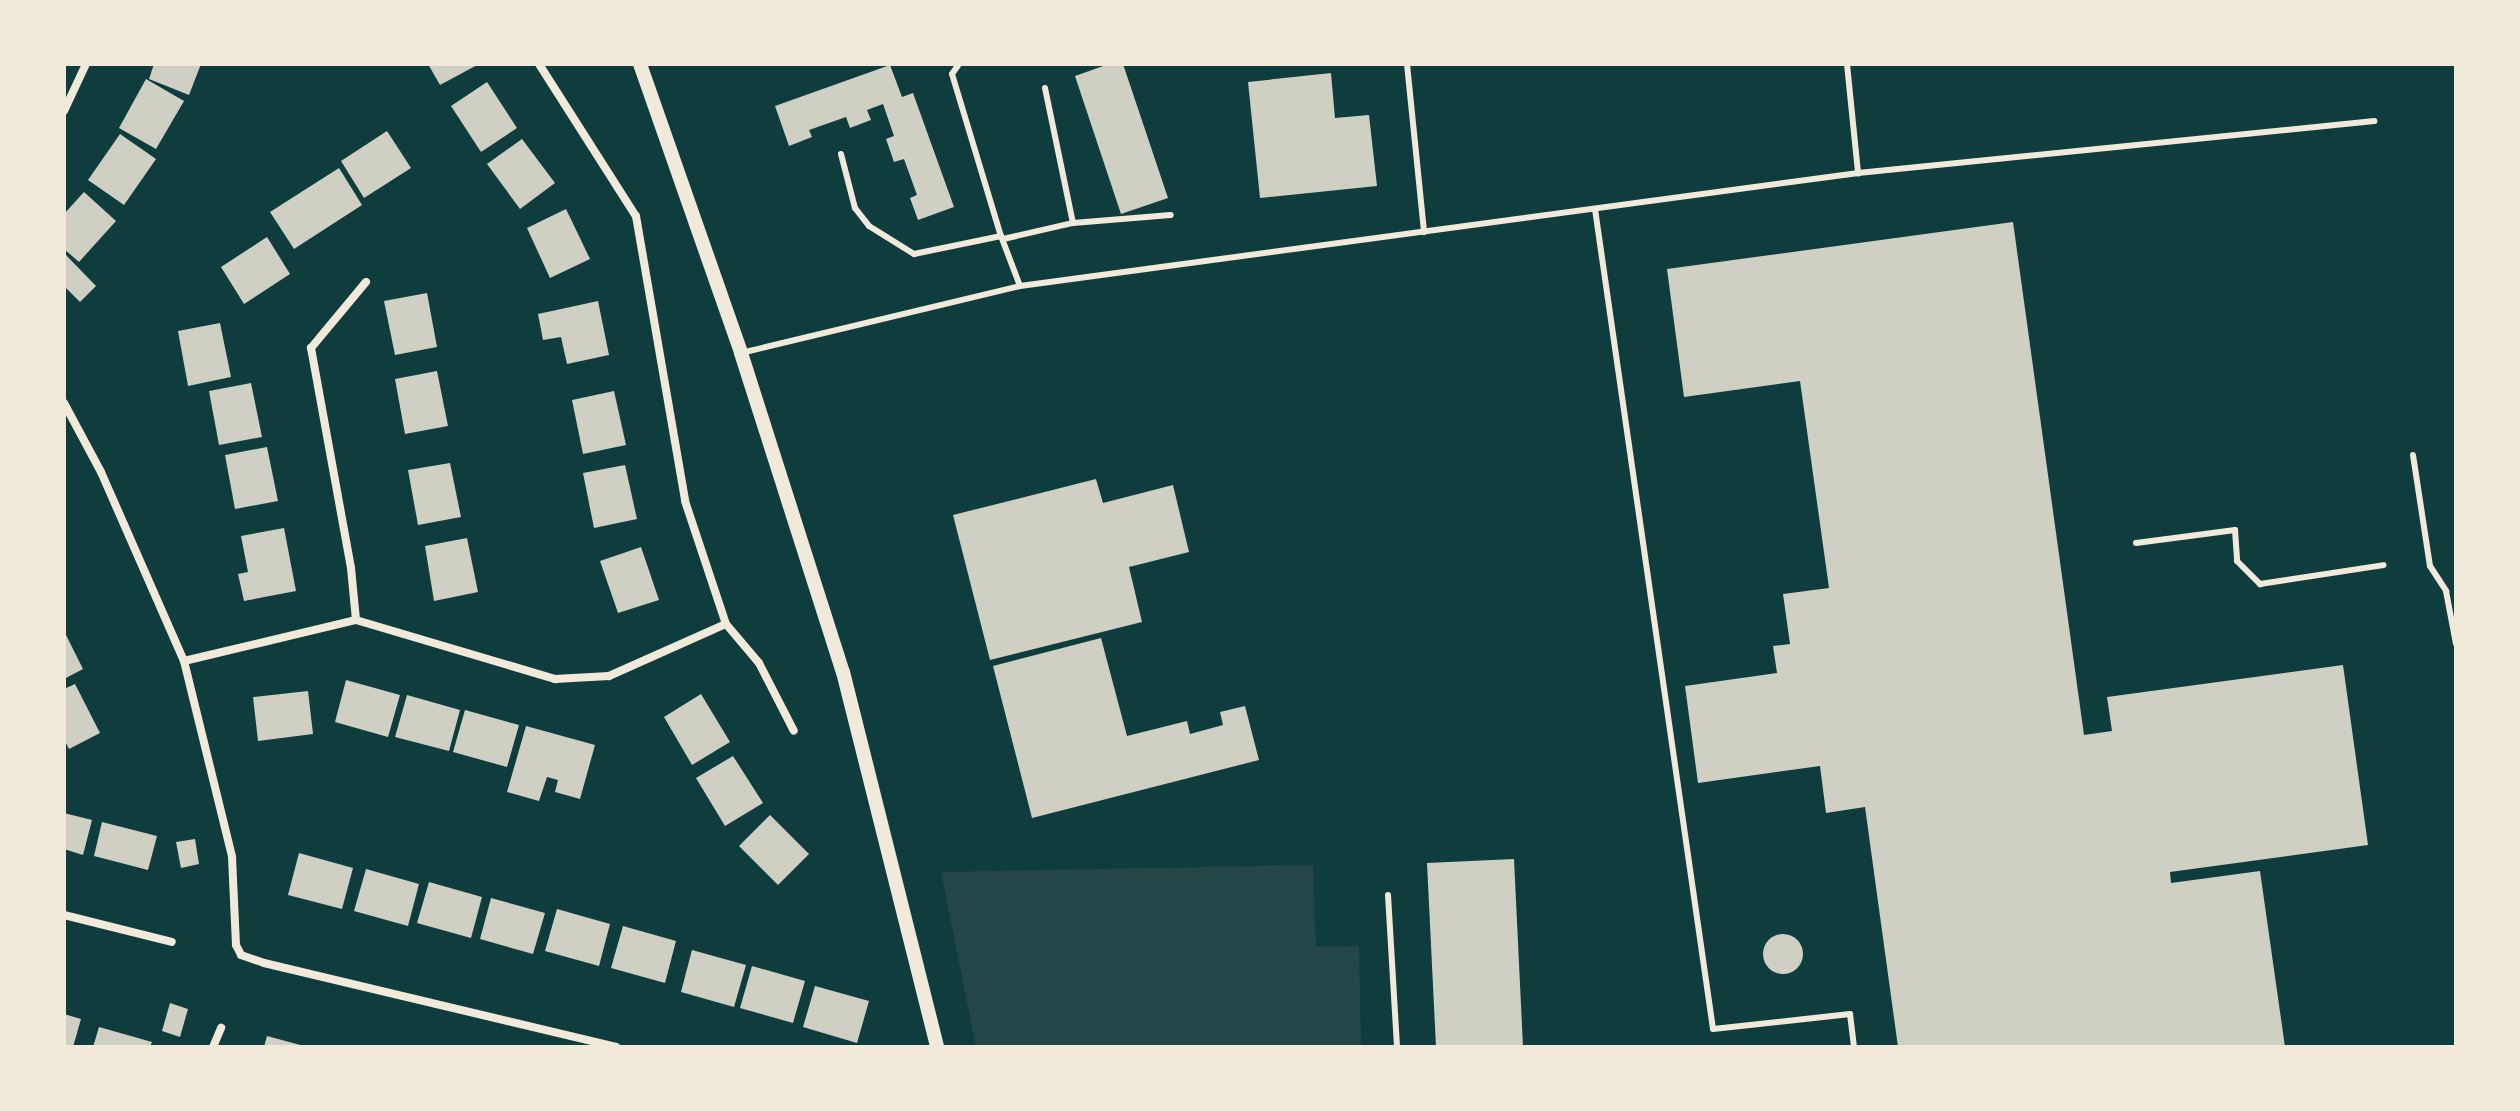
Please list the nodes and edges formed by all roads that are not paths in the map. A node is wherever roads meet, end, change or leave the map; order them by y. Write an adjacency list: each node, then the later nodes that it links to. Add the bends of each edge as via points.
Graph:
1 (86, 64): 8 (street)
2 (539, 64): 25 (street, via 636,216 685,501)
3 (640, 64): 19 (street)
4 (959, 64): 16 (lane, via 952,74)
5 (1407, 64): 15 (lane)
6 (1847, 64): 11 (lane)
7 (1045, 88): 14 (lane)
8 (64, 111)
9 (2374, 121): 11 (lane)
10 (841, 154): 16 (lane, via 855,208 869,226 914,254)
11 (1858, 173): 12 (lane)
12 (1595, 209): 15 (lane); 37 (lane, via 1713,1029 1850,1014)
13 (1171, 215): 14 (lane)
14 (1073, 223): 16 (lane)
15 (1424, 232): 18 (lane)
16 (1002, 238): 18 (lane)
17 (366, 282): 24 (street, via 311,348)
18 (1020, 286): 19 (lane)
19 (741, 353): 35 (street, via 843,672)
20 (64, 403): 27 (street, via 101,472)
21 (2413, 455): 26 (lane, via 2430,566 2446,591)
22 (2136, 543): 23 (lane, via 2235,530 2237,561 2260,584)
23 (2384, 565)
24 (356, 620): 25 (street, via 555,679 609,676); 27 (street)
25 (726, 624): 28 (street, via 759,663)
26 (2456, 644)
27 (184, 661): 34 (street, via 232,857 236,945 241,955)
28 (794, 731)
29 (1388, 895): 36 (lane)
30 (64, 915): 31 (street)
31 (172, 942)
32 (221, 1028): 33 (street)
33 (213, 1047)
34 (616, 1047)
35 (937, 1047)
36 (1397, 1047)
37 (1854, 1047)

